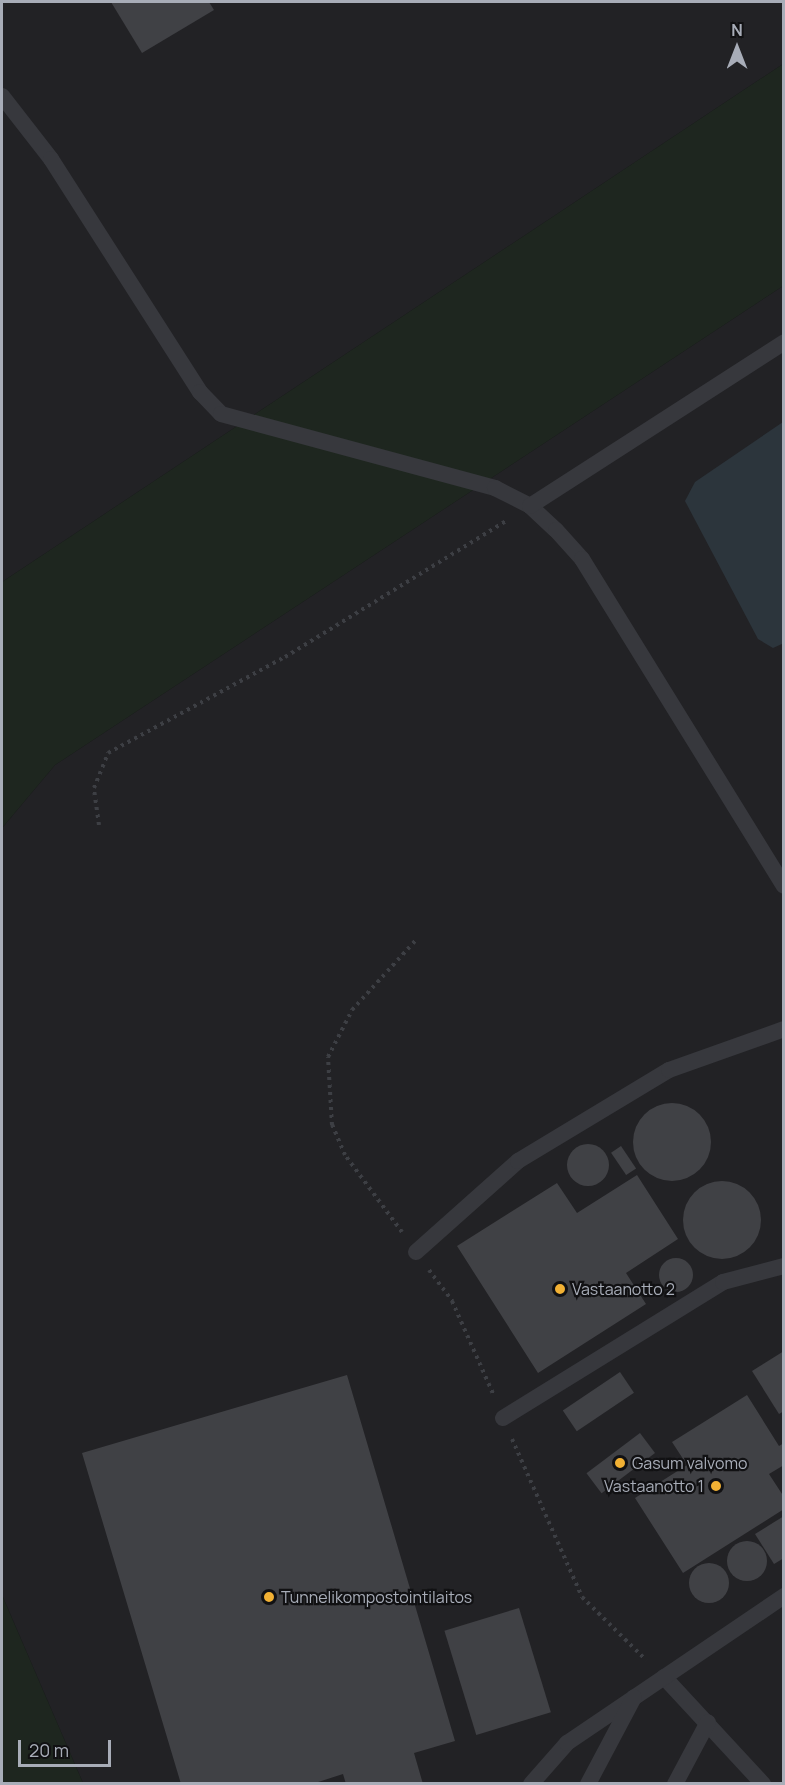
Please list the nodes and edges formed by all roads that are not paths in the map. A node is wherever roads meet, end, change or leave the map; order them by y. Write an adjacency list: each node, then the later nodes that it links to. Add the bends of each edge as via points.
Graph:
1 (2, 96): 3 (lane, via 51,159 200,392 221,414 449,472)
2 (783, 342): 3 (lane)
3 (530, 506): 4 (lane, via 582,559)
4 (783, 886)
5 (783, 1029): 6 (lane, via 669,1070 528,1155)
6 (416, 1252)
7 (782, 1266): 8 (lane, via 723,1282)
8 (503, 1419)
9 (783, 1596): 10 (lane)
10 (664, 1677): 11 (lane); 12 (lane)
11 (636, 1694): 13 (lane, via 567,1743); 14 (lane)
12 (708, 1722): 15 (lane); 16 (lane)
13 (531, 1784)
14 (588, 1784)
15 (675, 1784)
16 (763, 1784)

